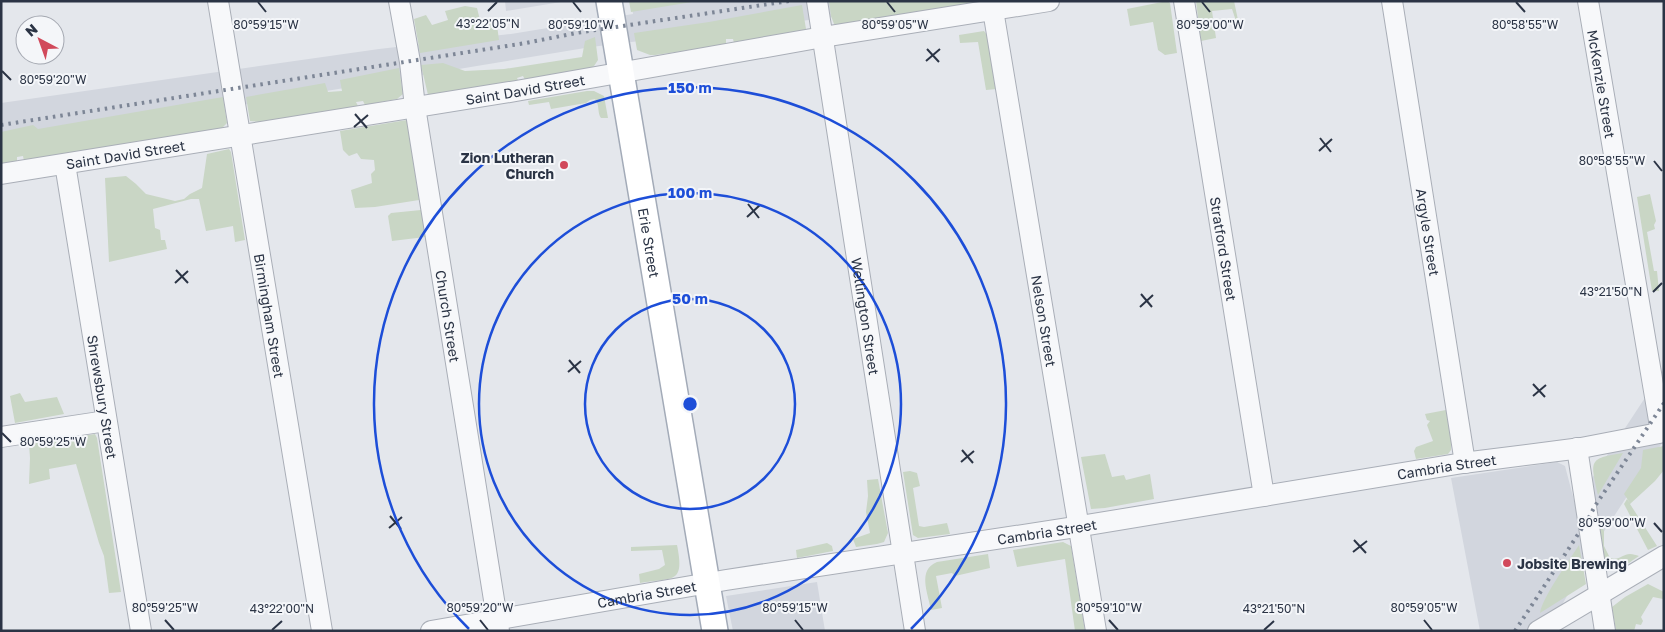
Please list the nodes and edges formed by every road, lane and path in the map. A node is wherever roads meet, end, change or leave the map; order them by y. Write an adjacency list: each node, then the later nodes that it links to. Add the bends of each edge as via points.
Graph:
1 (218, 1): 13 (street, Birmingham Street)
2 (399, 1): 12 (street, Church Street)
3 (609, 1): 11 (main road, Erie Street)
4 (817, 1): 10 (street, Wellington Street)
5 (1049, 1): 9 (street, Saint David Street)
6 (1184, 1): 21 (street, Stratford Street)
7 (1392, 1): 20 (street, Argyle Street)
8 (1588, 1): 17 (street, McKenzie Street)
9 (993, 10): 10 (street, Saint David Street); 22 (street, Nelson Street)
10 (823, 37): 11 (street, Saint David Street); 23 (street, Wellington Street)
11 (620, 74): 12 (street, Saint David Street); 25 (main road, Erie Street)
12 (415, 107): 13 (street, Saint David Street); 28 (street, Church Street)
13 (240, 136): 14 (street, Saint David Street); 30 (street, Birmingham Street)
14 (65, 164): 15 (street, Saint David Street); 16 (street, Shrewsbury Street)
15 (1, 174)
16 (106, 420): 18 (street); 29 (street, Shrewsbury Street)
17 (1662, 432): 19 (street, Cambria Street)
18 (1, 437)
19 (1577, 448): 20 (street, Cambria Street); 26 (street)
20 (1465, 463): 21 (street, Cambria Street)
21 (1264, 496): 22 (street, Cambria Street)
22 (1078, 525): 23 (street, Cambria Street); 34 (street, Nelson Street)
23 (902, 554): 25 (street, Cambria Street); 33 (street, Wellington Street)
24 (1658, 565): 26 (street)
25 (706, 584): 28 (street, Cambria Street); 32 (main road, Erie Street)
26 (1599, 596): 27 (street); 37 (street)
27 (1574, 610): 35 (street); 36 (street)
28 (498, 625): 31 (street, Cambria Street)
29 (140, 631)
30 (322, 631)
31 (430, 631)
32 (715, 631)
33 (915, 631)
34 (1096, 631)
35 (1538, 631)
36 (1562, 631)
37 (1605, 631)

